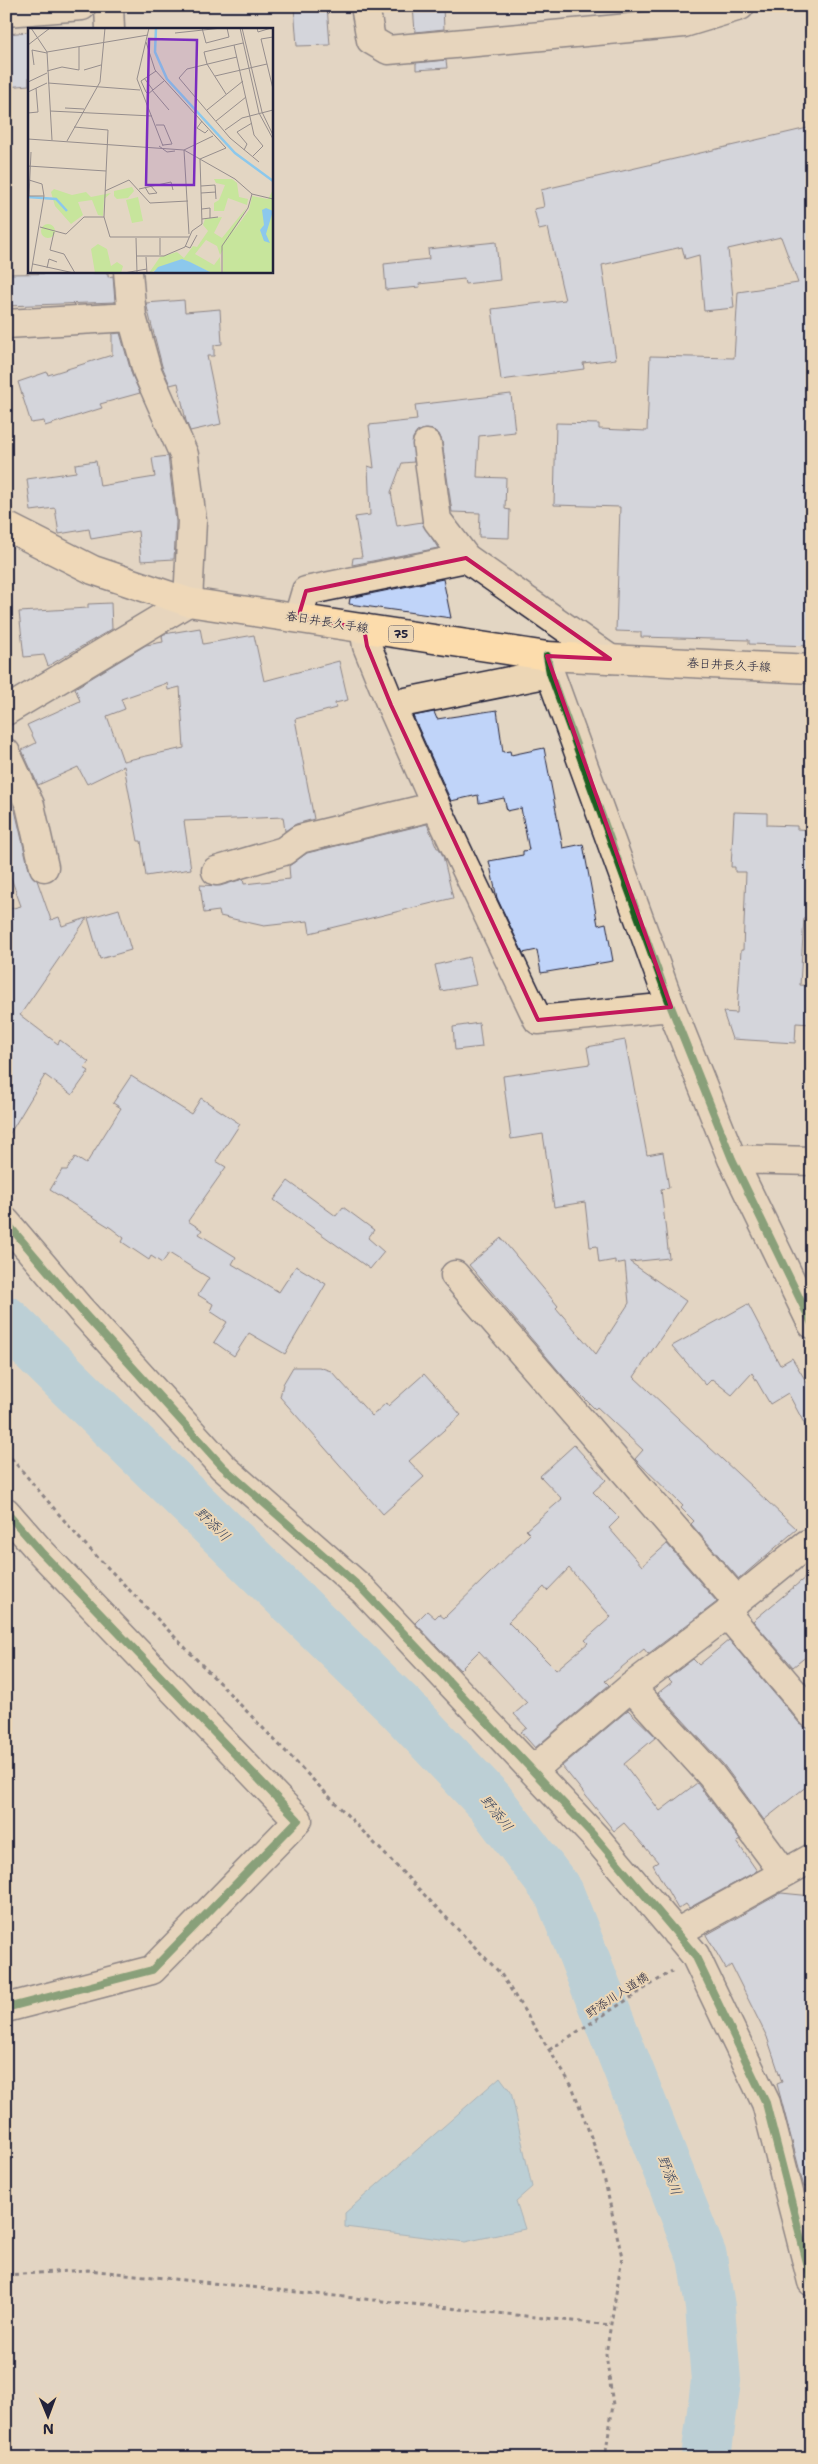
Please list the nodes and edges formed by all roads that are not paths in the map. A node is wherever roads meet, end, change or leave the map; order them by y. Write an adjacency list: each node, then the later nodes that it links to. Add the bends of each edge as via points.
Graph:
1 (82, 6): 5 (street)
2 (109, 6): 6 (street)
3 (365, 6): 4 (street, via 371,40 388,50 684,23)
4 (740, 6)
5 (6, 12)
6 (110, 28)
7 (128, 272): 8 (street)
8 (132, 317): 9 (street); 13 (street, via 147,371 184,455 192,521)
9 (6, 324)
10 (427, 444): 12 (street, via 437,520)
11 (6, 526): 13 (main road, 春日井長久手線 / 75, via 93,570)
12 (466, 558): 14 (street, via 306,591); 16 (street)
13 (188, 602): 14 (main road, 春日井長久手線 / 75); 20 (street)
14 (298, 618): 15 (main road, 春日井長久手線 / 75)
15 (364, 628): 17 (main road, 春日井長久手線 / 75); 19 (street, via 367,646)
16 (610, 659): 17 (main road, 春日井長久手線 / 75); 18 (main road, 春日井長久手線 / 75)
17 (549, 665): 19 (street); 25 (street)
18 (812, 669)
19 (390, 705): 22 (street)
20 (6, 711)
21 (6, 752): 23 (street, via 30,805)
22 (436, 806): 24 (street, via 300,839 284,850); 25 (street, via 538,1020)
23 (44, 867)
24 (216, 871)
25 (671, 1007): 26 (street)
26 (732, 1159): 27 (street); 30 (street)
27 (812, 1161)
28 (6, 1222): 36 (street, via 223,1468 363,1590)
29 (455, 1275): 33 (street)
30 (812, 1324)
31 (6, 1512): 40 (street, via 40,1552 298,1820 152,1970)
32 (812, 1548): 33 (street, via 807,1544)
33 (732, 1607): 34 (street); 35 (street)
34 (631, 1687): 36 (street); 38 (street, via 711,1776)
35 (812, 1714)
36 (532, 1770): 39 (street, via 597,1839)
37 (812, 1858): 38 (street)
38 (784, 1873): 39 (street)
39 (676, 1933): 41 (street, via 695,1955 766,2102)
40 (6, 2008)
41 (812, 2282)

